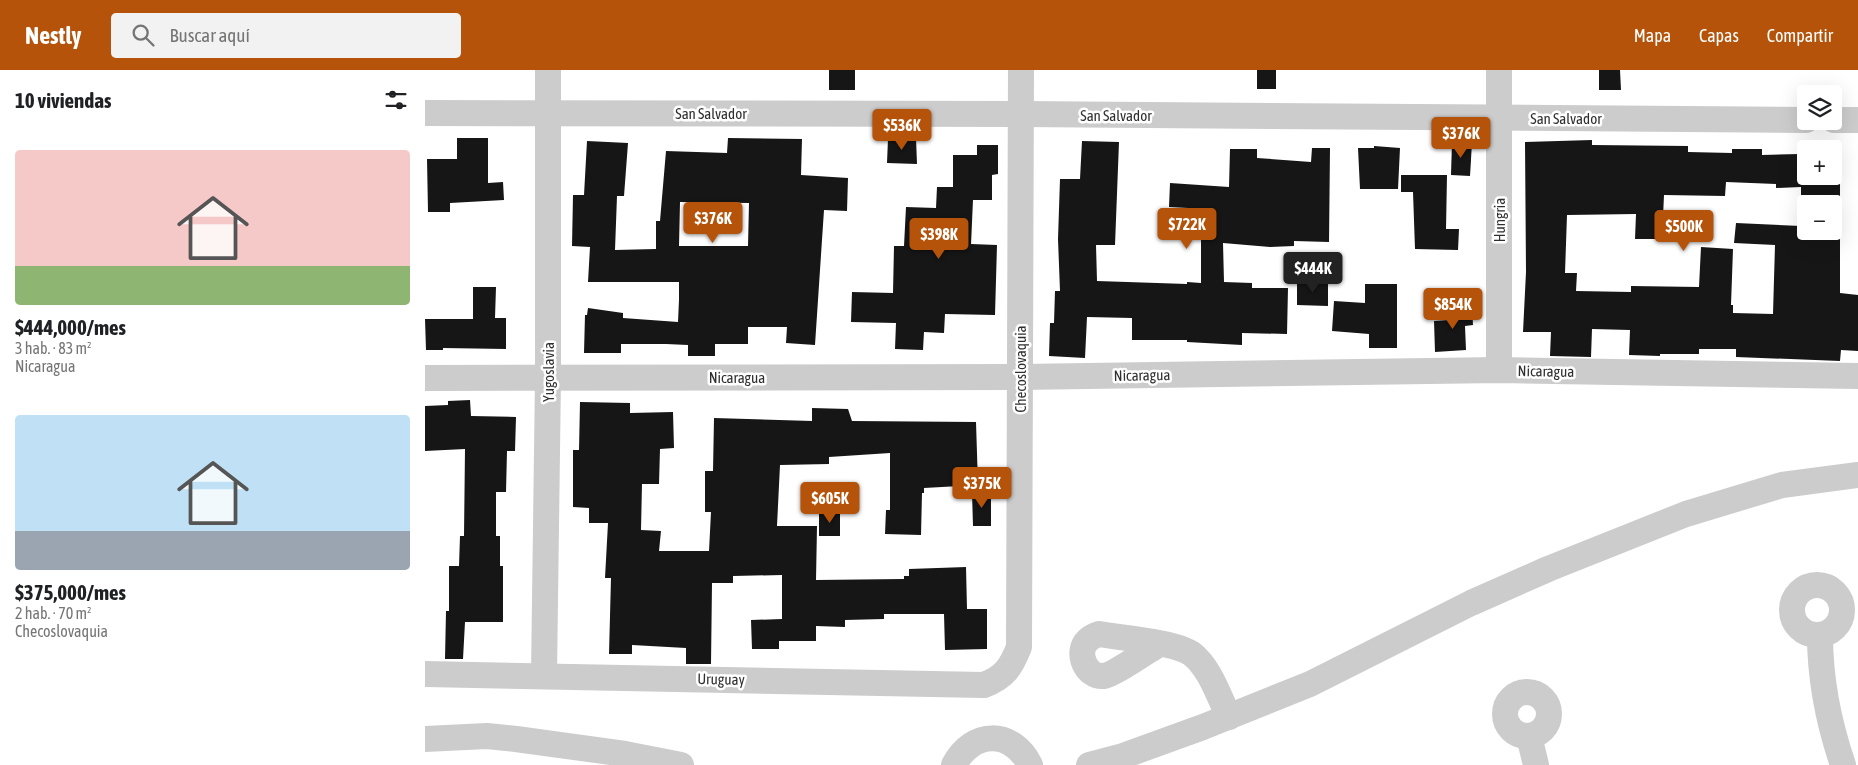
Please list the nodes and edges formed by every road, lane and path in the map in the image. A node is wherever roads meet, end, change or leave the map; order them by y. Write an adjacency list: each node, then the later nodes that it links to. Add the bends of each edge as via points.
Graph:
1 (548, 70): 5 (street, Yugoslavia)
2 (1021, 70): 6 (street, Checoslovaquia)
3 (1499, 70): 7 (street, Hungria)
4 (425, 113): 5 (street, San Salvador)
5 (548, 113): 6 (street, San Salvador); 13 (street, Yugoslavia)
6 (1021, 114): 7 (street, San Salvador); 14 (street, Checoslovaquia)
7 (1499, 118): 8 (street, San Salvador); 11 (street, Hungria)
8 (1797, 120)
9 (1842, 120): 10 (street)
10 (1858, 120)
11 (1499, 370): 12 (street, Nicaragua); 14 (street, Nicaragua)
12 (1858, 376)
13 (548, 377): 14 (street, Nicaragua); 15 (street, Nicaragua); 21 (street, Yugoslavia)
14 (1020, 377): 19 (street, Checoslovaquia, via 1019,647)
15 (425, 378)
16 (1858, 475): 22 (street, via 1782,485 1686,514 1539,572 1310,684)
17 (1820, 635): 30 (street, via 1820,661)
18 (1159, 644): 22 (street, via 1192,654 1204,667)
19 (1011, 667): 21 (street, Uruguay, via 995,681 984,685)
20 (425, 674): 21 (street, Uruguay)
21 (544, 675)
22 (1229, 717): 28 (street, via 1123,756)
23 (1529, 736): 29 (street)
24 (425, 739): 25 (street, via 487,736 625,754)
25 (681, 765)
26 (954, 765): 27 (street, via 959,754 969,745 993,738 1017,746)
27 (1030, 765)
28 (1089, 765)
29 (1537, 765)
30 (1843, 765)

